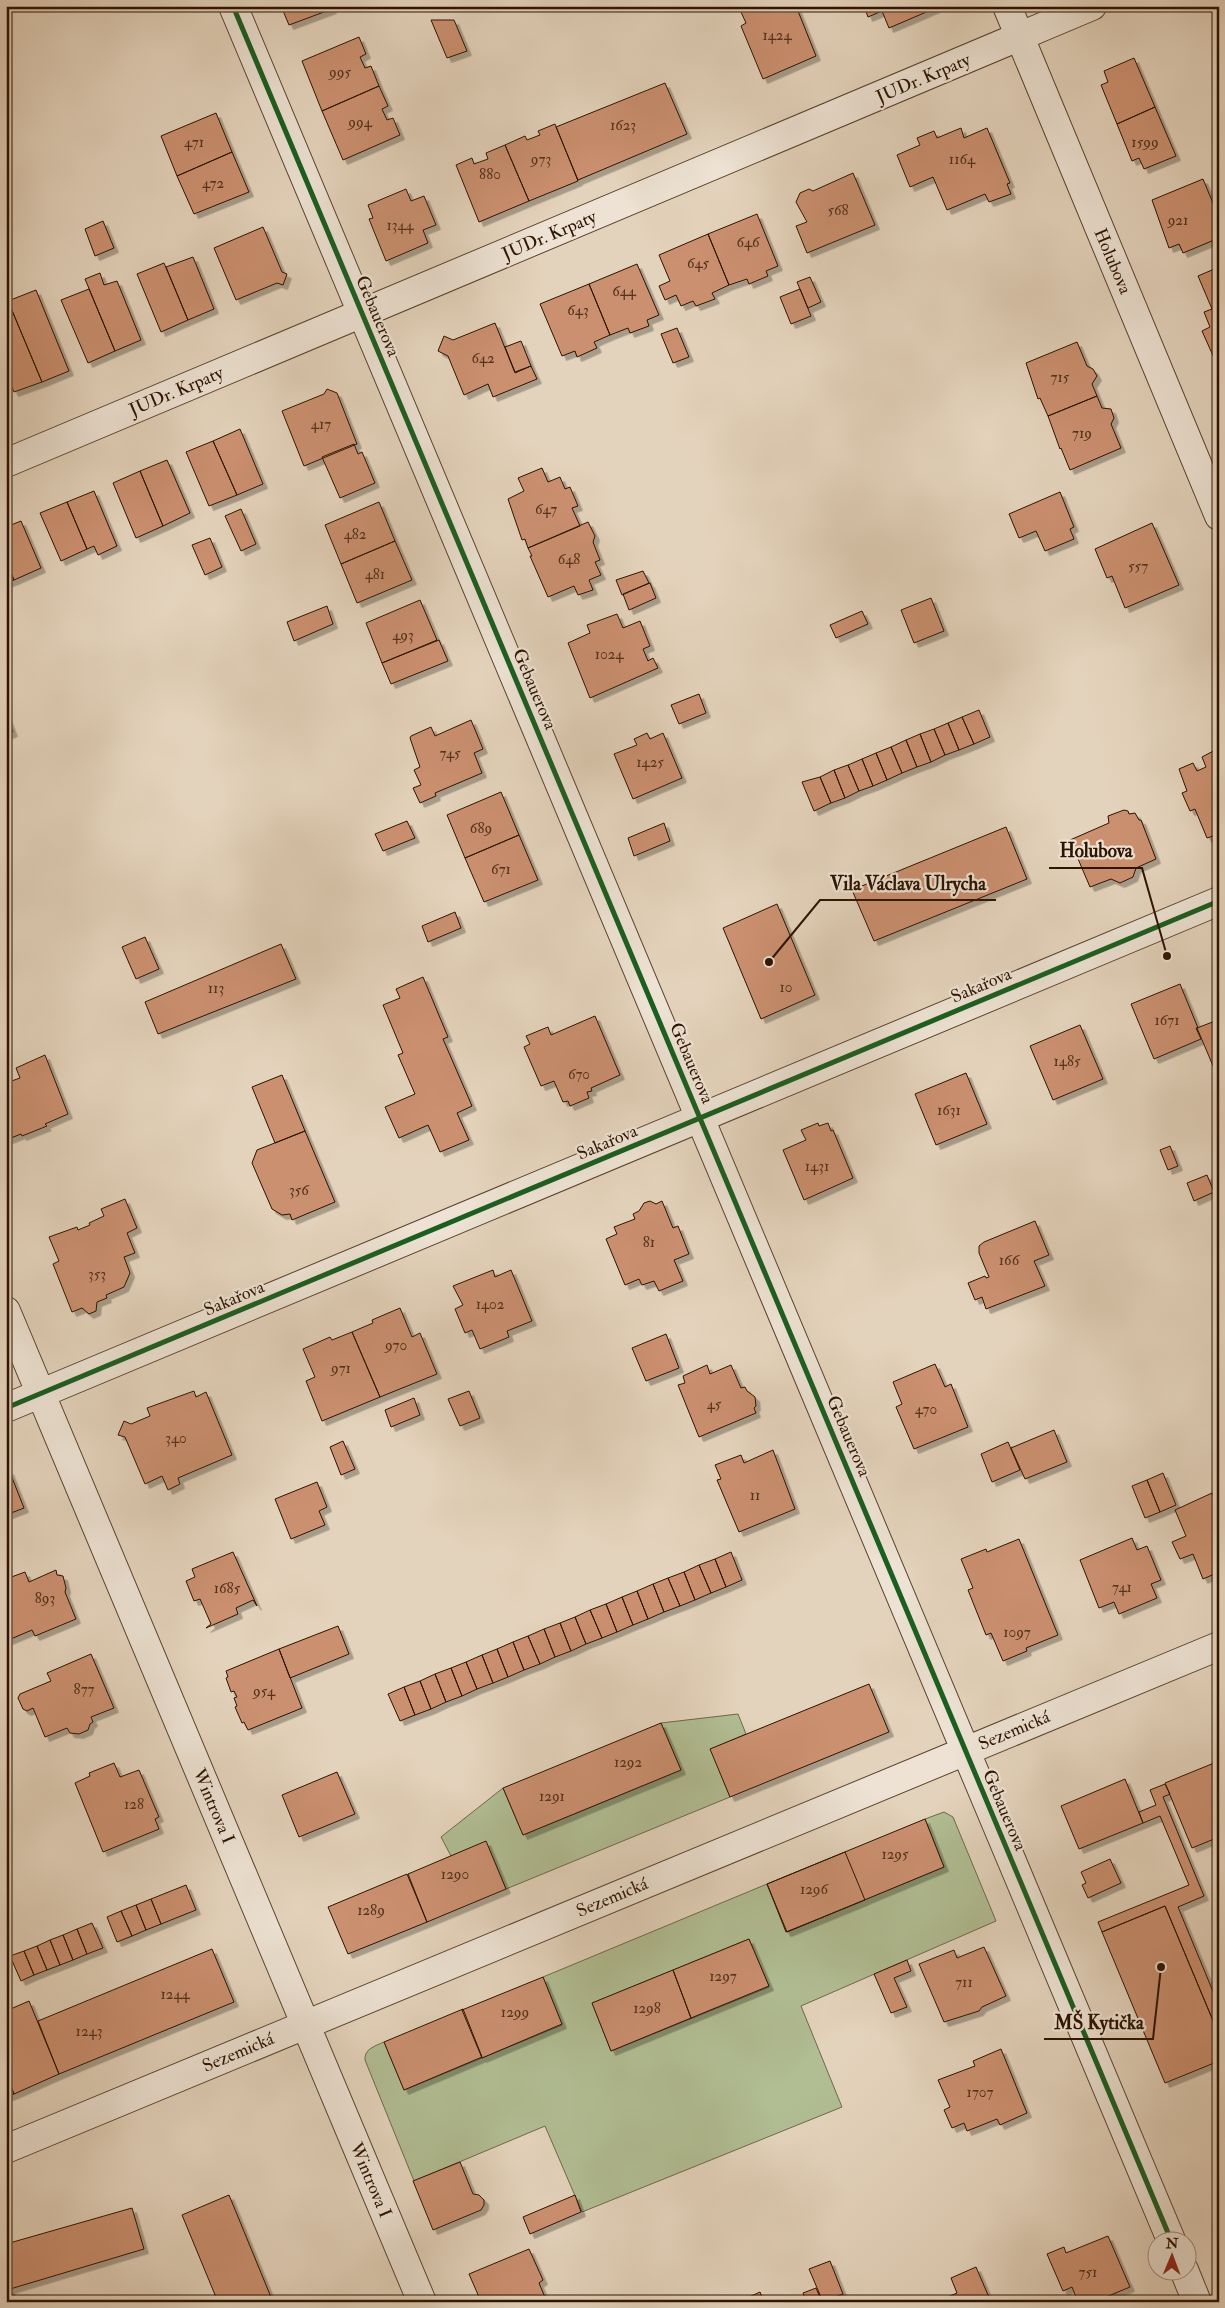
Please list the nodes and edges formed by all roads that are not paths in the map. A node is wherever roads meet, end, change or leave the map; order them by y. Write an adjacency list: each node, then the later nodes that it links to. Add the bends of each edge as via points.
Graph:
1 (233, 6): 5 (street, Gebauerova)
2 (1007, 6): 4 (street, Holubova)
3 (1092, 6): 4 (street, JUDr. Krpaty)
4 (1020, 37): 5 (street, JUDr. Krpaty); 7 (street, Holubova)
5 (362, 313): 6 (street, JUDr. Krpaty); 9 (street, Gebauerova)
6 (6, 463)
7 (1219, 516)
8 (1219, 901): 9 (street, Sakařova)
9 (700, 1118): 11 (street, Sakařova); 14 (street, Gebauerova)
10 (6, 1311): 11 (street, Wintrova I)
11 (41, 1394): 12 (street, Sakařova); 15 (street, Wintrova I)
12 (6, 1408)
13 (1219, 1646): 14 (street, Sezemická)
14 (966, 1750): 15 (street, Sezemická); 17 (street, Gebauerova)
15 (306, 2024): 16 (street, Sezemická); 19 (street, Wintrova I)
16 (6, 2149)
17 (1167, 2230)
18 (1188, 2280): 20 (street)
19 (422, 2302)
20 (1197, 2302)

